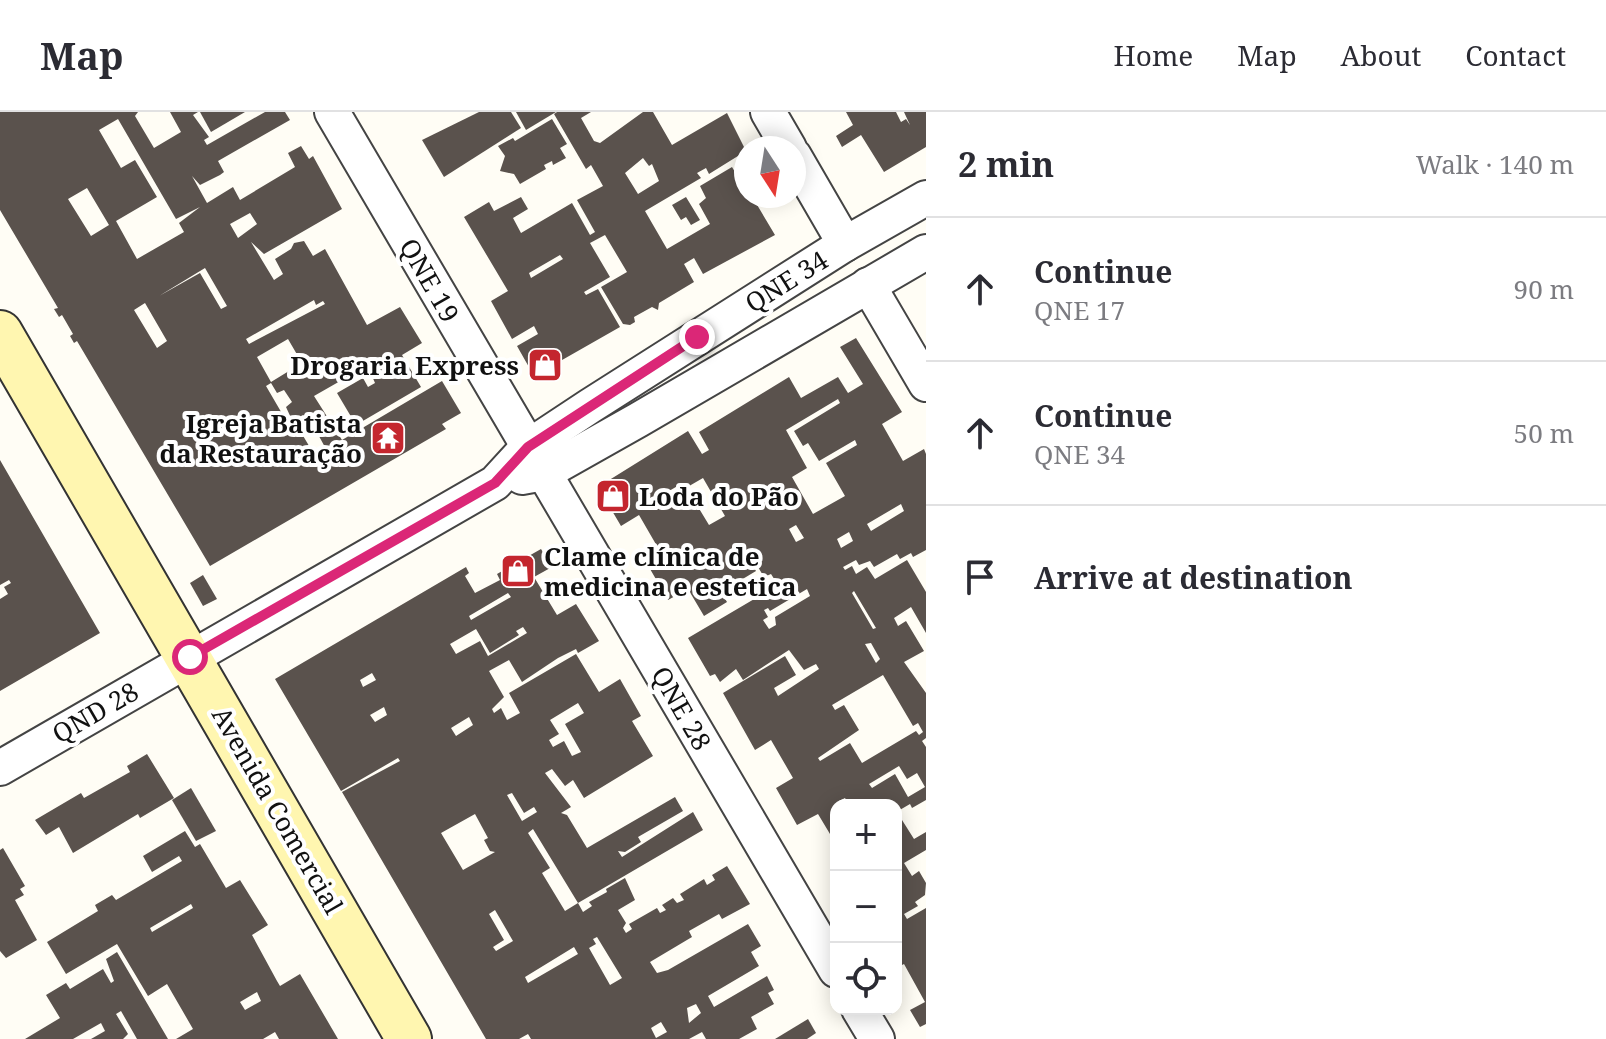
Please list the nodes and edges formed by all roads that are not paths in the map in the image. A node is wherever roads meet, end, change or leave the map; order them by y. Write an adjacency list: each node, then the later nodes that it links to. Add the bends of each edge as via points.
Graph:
1 (332, 112): 11 (street, QNE 19)
2 (768, 112): 3 (street)
3 (782, 136)
4 (806, 177): 6 (street)
5 (926, 198): 6 (street, QNE 34)
6 (845, 244): 11 (street, QNE 34)
7 (926, 252): 8 (street, QNE 34)
8 (868, 285): 10 (street); 11 (street, QNE 34)
9 (0, 333): 12 (main road, Avenida Comercial)
10 (926, 384)
11 (536, 460): 12 (street, QND 28); 14 (street, QNE 28)
12 (190, 657): 13 (street, QND 28); 16 (main road, Avenida Comercial)
13 (0, 768)
14 (830, 960)
15 (863, 1015): 17 (street)
16 (409, 1039)
17 (877, 1039)

